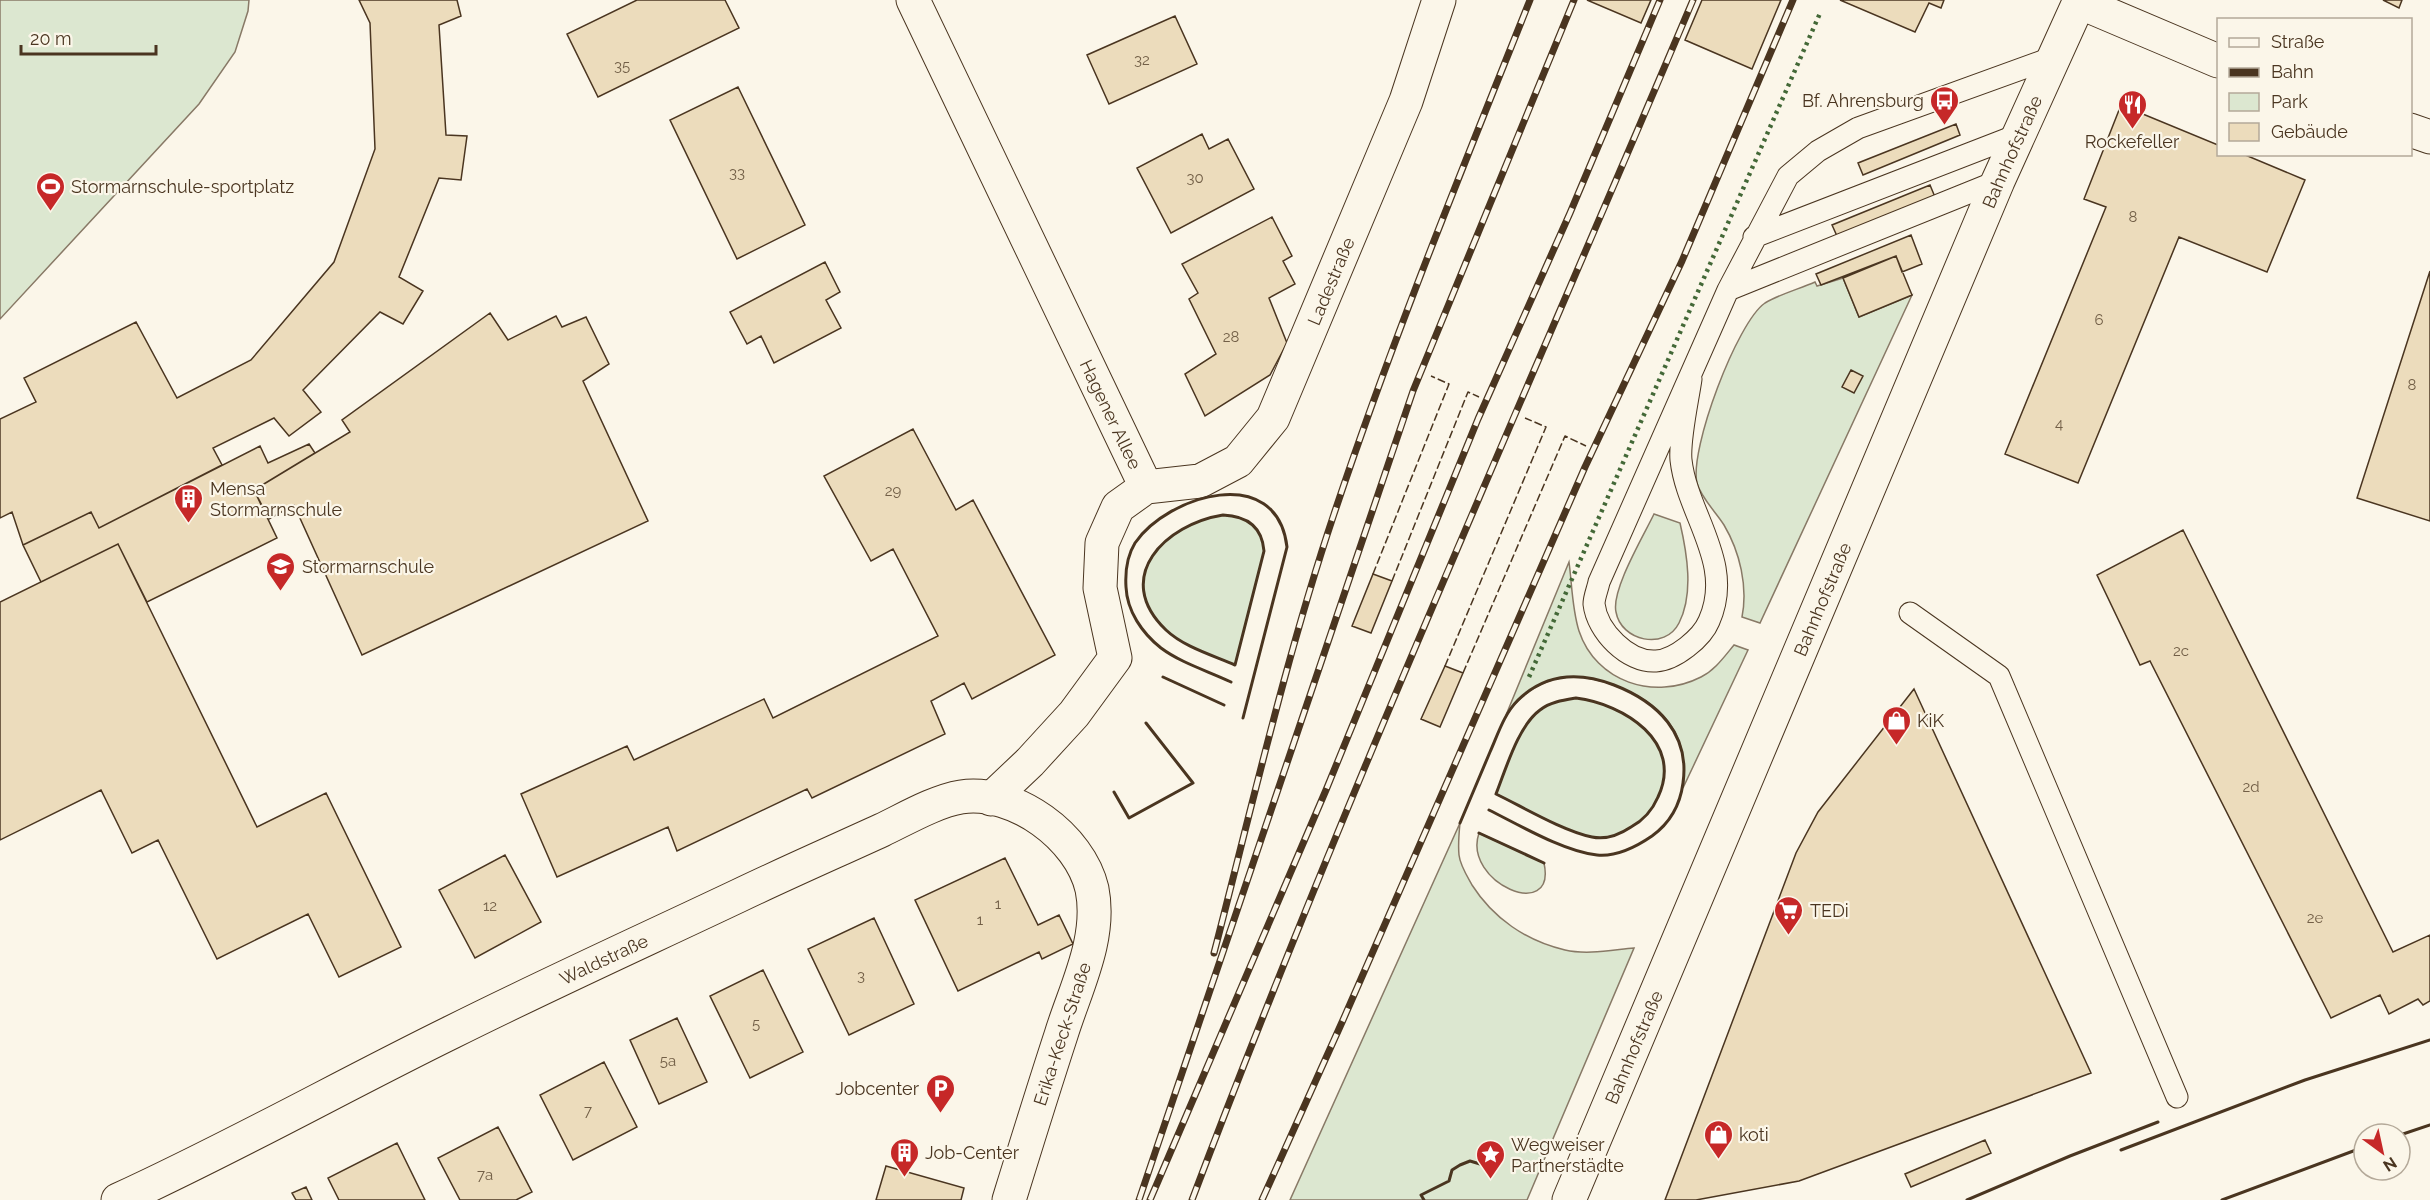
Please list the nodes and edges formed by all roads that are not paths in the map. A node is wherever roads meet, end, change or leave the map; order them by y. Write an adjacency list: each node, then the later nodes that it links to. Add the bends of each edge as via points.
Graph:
1 (913, 0): 13 (street, Hagener Allee)
2 (1439, 0): 13 (street, Ladestraße, via 1406,101 1273,418 1238,461 1200,481)
3 (2080, 1): 4 (street, Bahnhofstraße); 5 (street)
4 (2055, 57): 7 (street, Bahnhofstraße); 10 (lane, via 1858,128 1818,150 1788,176)
5 (2217, 61)
6 (2412, 131): 8 (street)
7 (2020, 134): 9 (street, Bahnhofstraße); 10 (lane)
8 (2430, 137)
9 (1998, 181): 11 (lane); 20 (street, Bahnhofstraße)
10 (1754, 237): 11 (lane)
11 (1728, 290): 12 (lane)
12 (1690, 379): 12 (lane, via 1599,582 1594,603 1601,626 1616,643 1637,657 1656,661 1687,648 1701,634 1716,598 1713,552 1687,490 1681,458)
13 (1146, 487): 15 (street, Hagener Allee, via 1118,507 1101,543 1100,588 1114,657 1074,714)
14 (1910, 613): 17 (lane, via 1999,676)
15 (991, 799): 16 (street, Waldstraße, via 1021,807 1049,824 1066,841); 18 (street, Waldstraße, via 962,797 924,810 777,877 451,1032)
16 (1082, 867): 19 (street, Erika-Keck-Straße, via 1092,888 1094,920 1087,959)
17 (2176, 1096)
18 (118, 1200)
19 (1009, 1200)
20 (1569, 1200)

